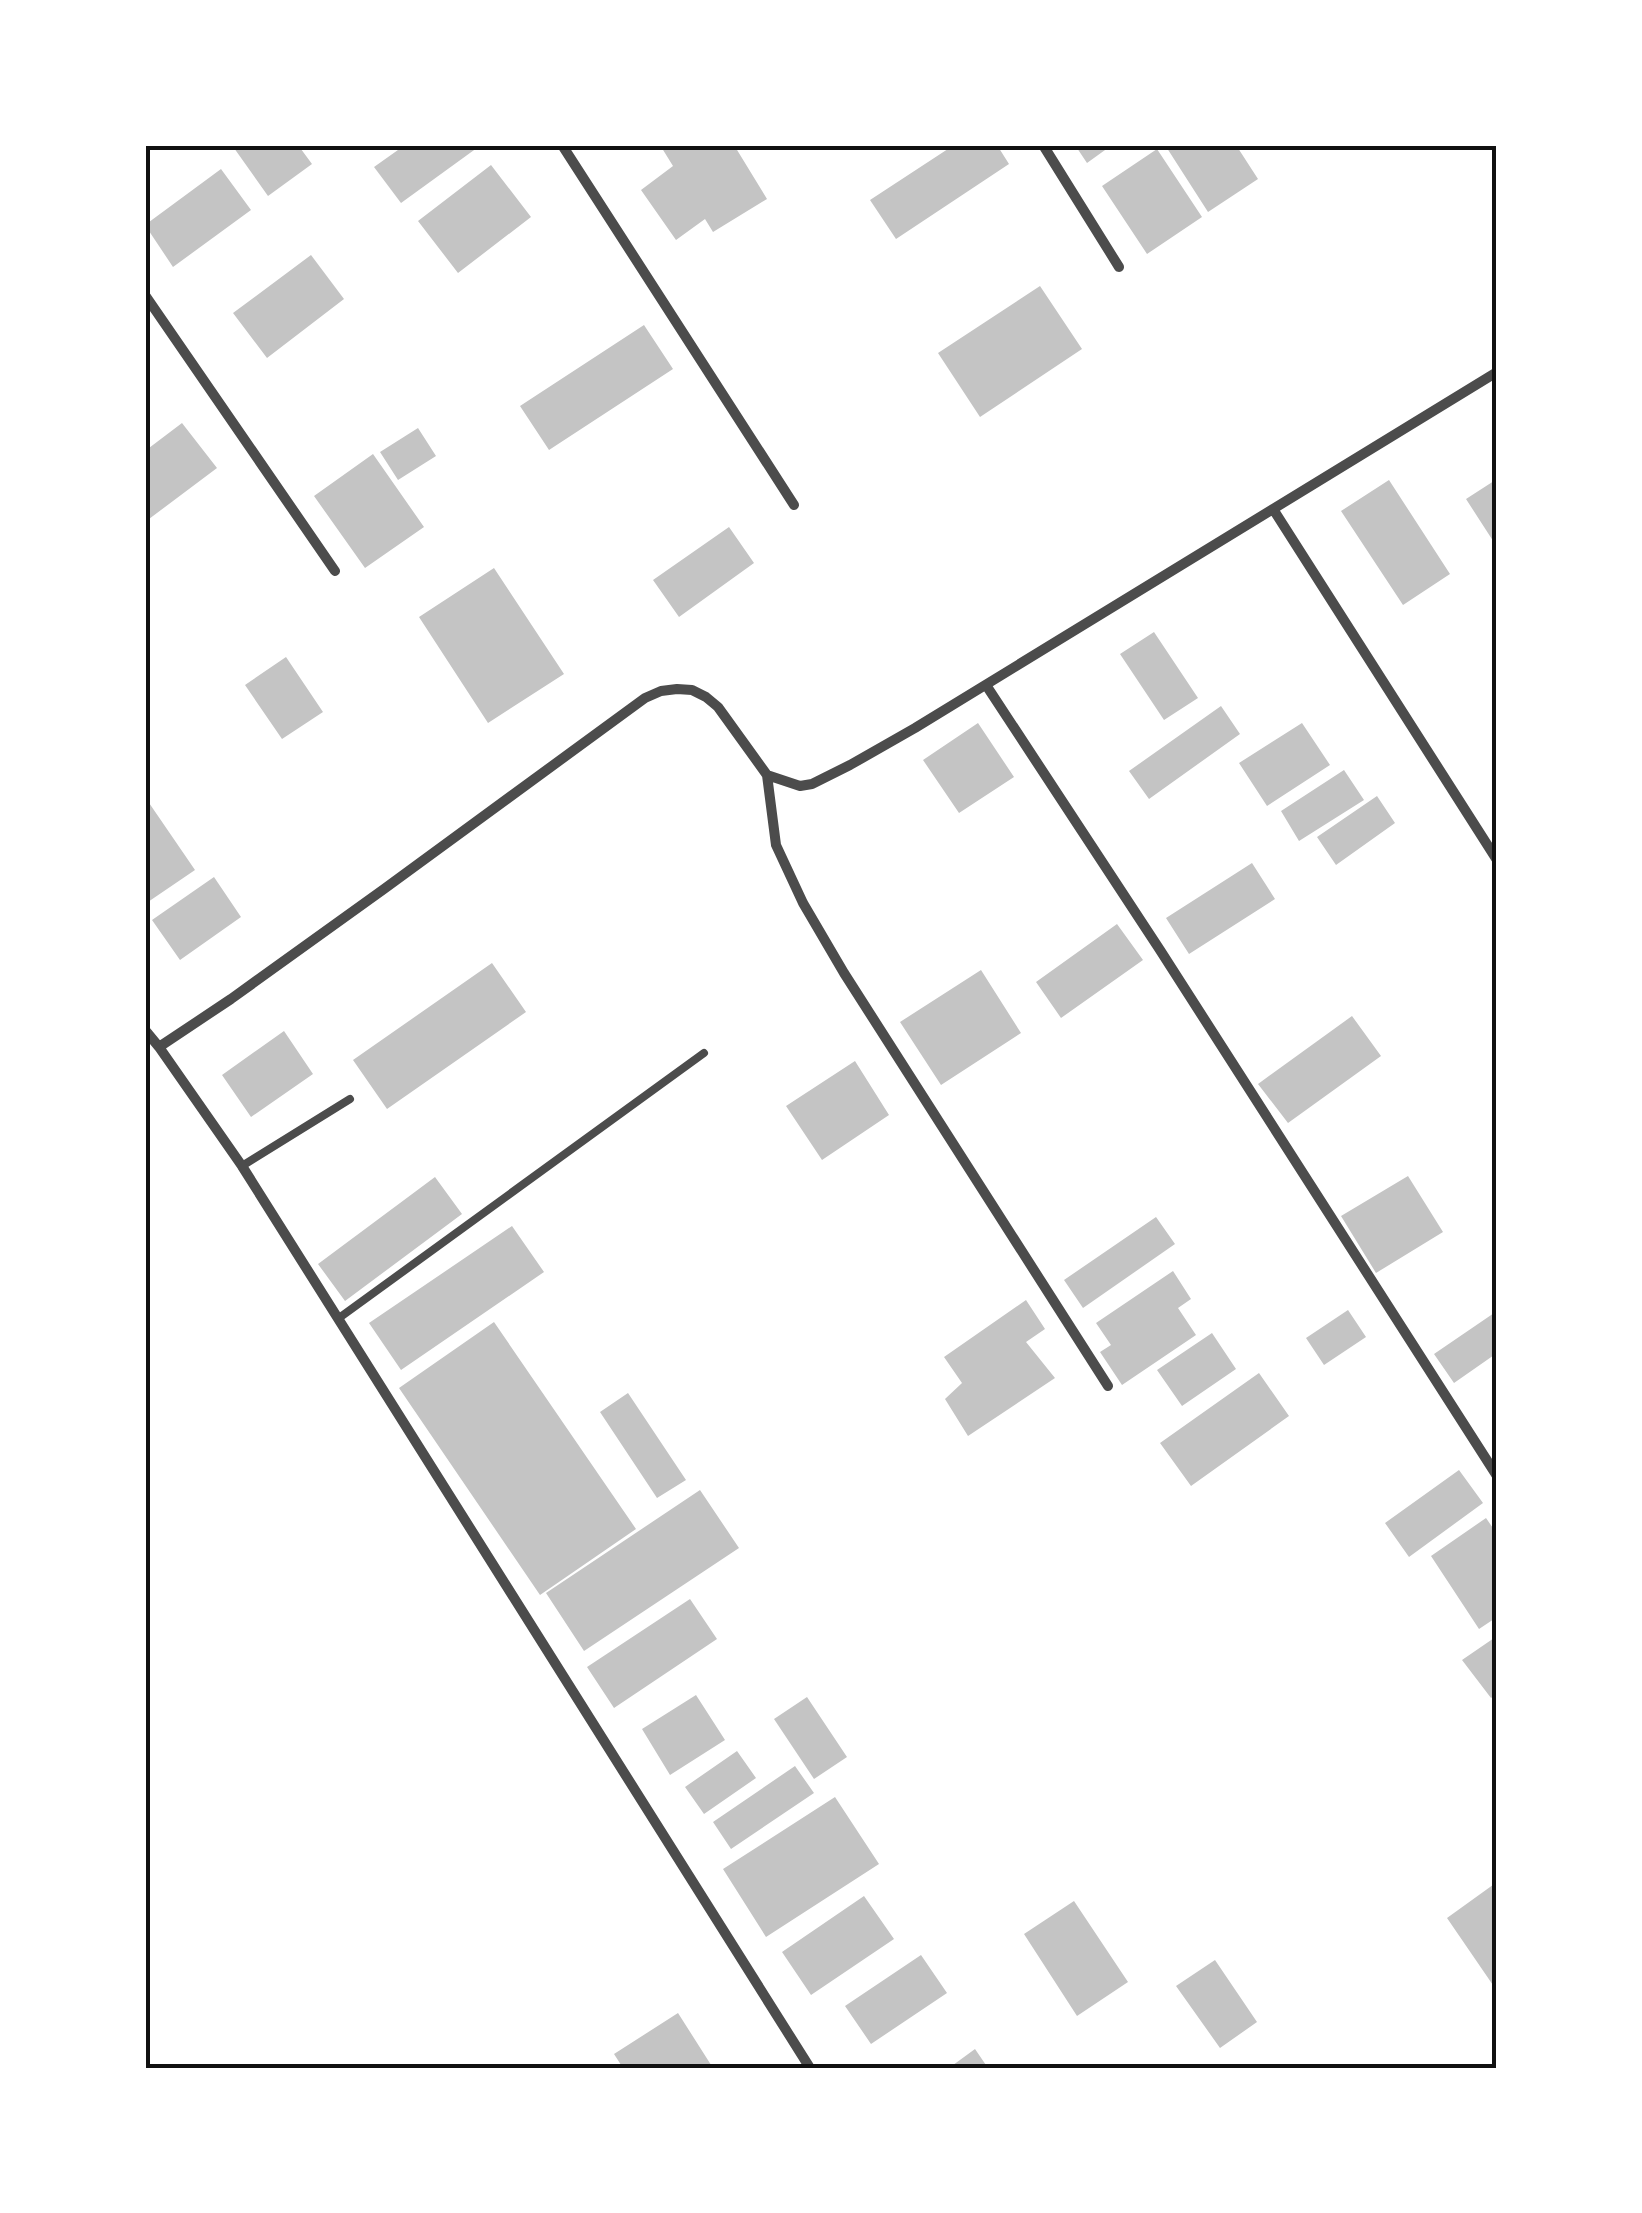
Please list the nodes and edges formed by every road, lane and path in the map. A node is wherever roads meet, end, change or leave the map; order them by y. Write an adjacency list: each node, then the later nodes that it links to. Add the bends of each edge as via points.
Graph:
1 (562, 145): 6 (street)
2 (1043, 145): 3 (street)
3 (1119, 266)
4 (145, 295): 8 (street)
5 (1497, 372): 7 (street)
6 (794, 505)
7 (1272, 509): 9 (street); 11 (street)
8 (336, 571)
9 (986, 685): 10 (street, via 812,784); 19 (street)
10 (767, 775): 13 (street, via 706,696 677,689 644,698); 18 (street, via 776,845 804,904)
11 (1497, 860)
12 (145, 1030): 13 (street)
13 (158, 1047): 16 (street)
14 (704, 1054): 17 (lane)
15 (350, 1099): 16 (lane)
16 (242, 1166): 17 (street)
17 (339, 1318): 20 (street)
18 (1108, 1386)
19 (1497, 1476)
20 (810, 2068)

